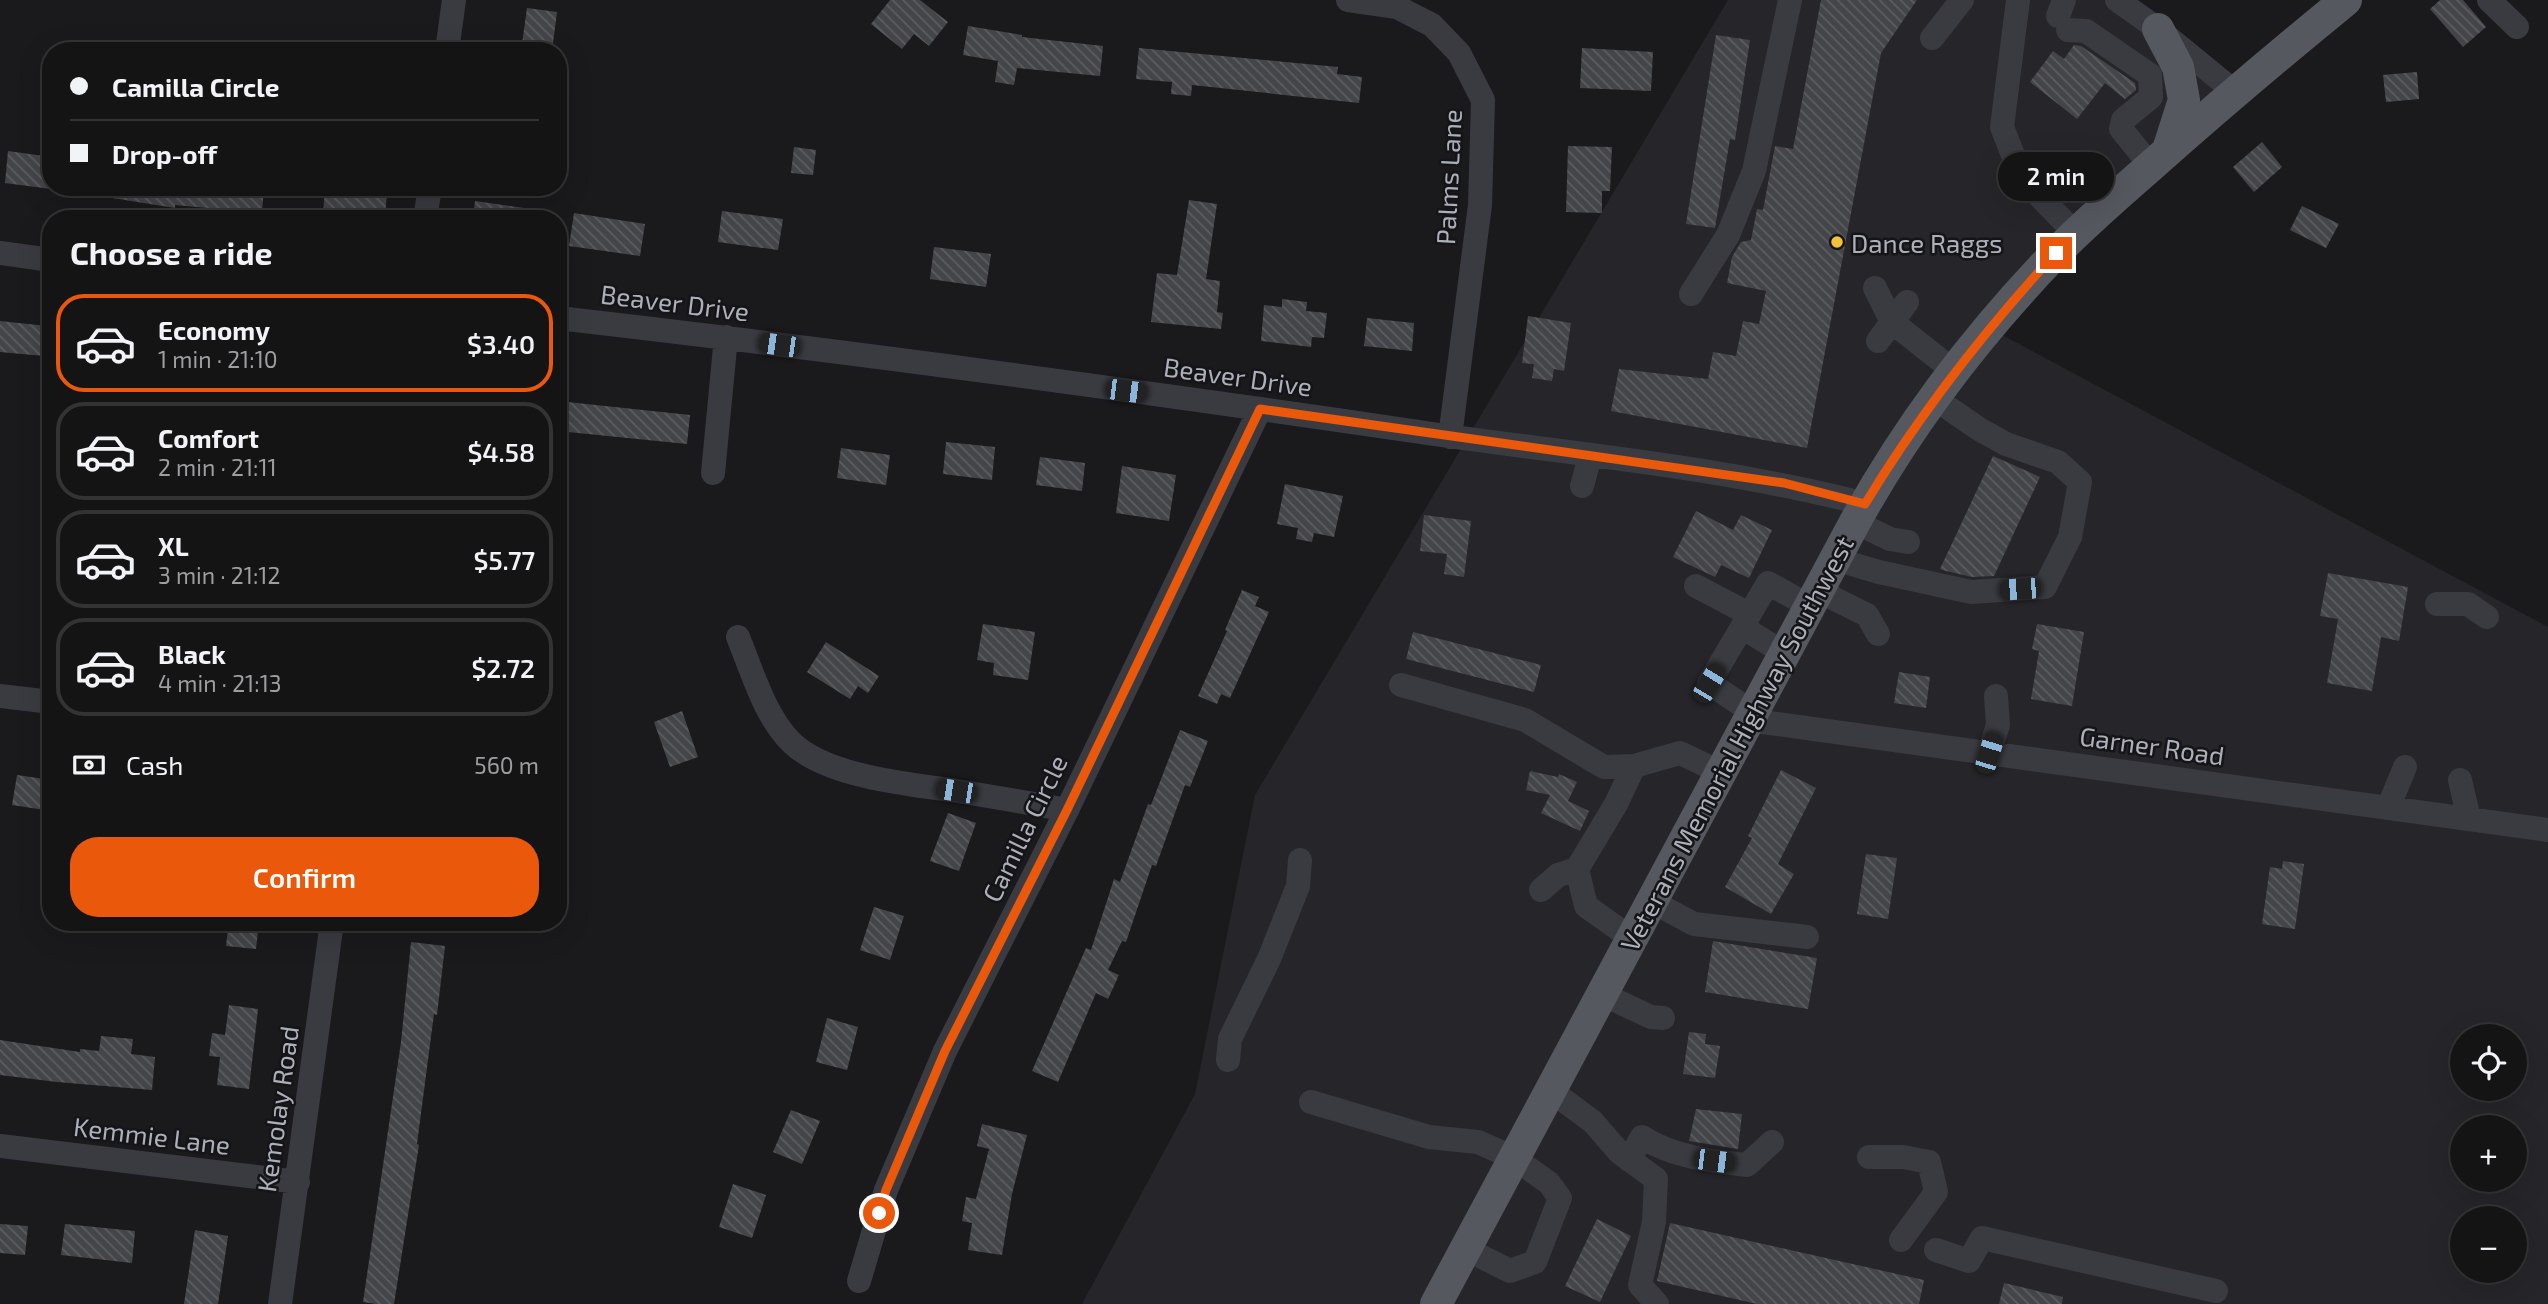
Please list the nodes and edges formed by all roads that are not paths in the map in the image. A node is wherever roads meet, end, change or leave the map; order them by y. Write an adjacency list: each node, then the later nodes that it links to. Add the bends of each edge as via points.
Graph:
1 (454, 0): 13 (street)
2 (1348, 0): 26 (street, Palms Lane, via 1397,7 1432,25 1459,54 1483,100 1480,205)
3 (1790, 0): 20 (street, via 1754,171 1728,235)
4 (1962, 0): 12 (street)
5 (2018, 0): 16 (street, via 2002,127 2022,178)
6 (2118, 0): 11 (street)
7 (2346, 0): 14 (main road, Veterans Memorial Highway Southwest)
8 (2489, 0): 10 (street)
9 (2063, 16): 15 (street, via 2150,75 2151,97 2123,120 2121,129)
10 (2517, 27)
11 (2158, 29): 14 (street); 15 (main road, via 2178,67 2184,100)
12 (1932, 38)
13 (448, 42)
14 (2235, 92): 15 (main road, Veterans Memorial Highway Southwest)
15 (2159, 159): 16 (main road, Veterans Memorial Highway Southwest)
16 (2076, 234): 23 (main road, Veterans Memorial Highway Southwest, via 2020,291)
17 (0, 253): 18 (street)
18 (42, 259)
19 (1875, 288): 23 (street, via 1892,322)
20 (1691, 294)
21 (567, 319): 22 (street, Beaver Drive)
22 (726, 337): 25 (street, Beaver Drive); 28 (street)
23 (1954, 371): 24 (main road, Veterans Memorial Highway Southwest)
24 (1934, 398): 30 (main road, Veterans Memorial Highway Southwest); 32 (street, via 2006,444 2058,462 2080,482 2070,537 2045,587 1971,592)
25 (1260, 409): 26 (street, Beaver Drive); 52 (street, Camilla Circle)
26 (1450, 437): 27 (street, Beaver Drive)
27 (1590, 456): 29 (street); 30 (street, Beaver Drive, via 1784,483)
28 (713, 473)
29 (1582, 486)
30 (1860, 513): 31 (street, Beaver Drive, via 1890,539); 32 (main road, Veterans Memorial Highway Southwest)
31 (1908, 542)
32 (1835, 559): 34 (main road, Veterans Memorial Highway Southwest)
33 (1696, 586): 37 (street)
34 (1813, 598): 37 (street, via 1768,583); 38 (street, via 1867,614); 40 (main road, Veterans Memorial Highway Southwest)
35 (2437, 604): 36 (street, via 2468,604)
36 (2487, 617)
37 (1745, 620): 40 (street); 45 (street, via 1709,683)
38 (1878, 634)
39 (738, 637): 52 (street, via 773,719 791,742 811,757 878,779)
40 (1784, 653): 45 (main road, Veterans Memorial Highway Southwest)
41 (1401, 685): 47 (street, via 1525,720 1604,767)
42 (0, 696): 44 (street)
43 (1996, 696): 46 (street, via 1998,725)
44 (42, 701)
45 (1750, 716): 46 (street, Garner Road); 49 (main road, Veterans Memorial Highway Southwest)
46 (1989, 753): 51 (street, Garner Road)
47 (1634, 766): 49 (street, via 1680,753); 56 (street)
48 (2405, 767): 51 (street)
49 (1720, 772): 58 (main road, Veterans Memorial Highway Southwest)
50 (2460, 779): 53 (street)
51 (2388, 808): 53 (street, Garner Road)
52 (1067, 810): 76 (street, Camilla Circle, via 945,1051 886,1190)
53 (2469, 819): 54 (street, Garner Road)
54 (2548, 830)
55 (1300, 860): 64 (street, via 1298,886 1230,1039)
56 (1577, 869): 57 (street, via 1558,875); 61 (street, via 1586,906)
57 (1541, 890)
58 (1651, 901): 60 (street, via 1695,924); 61 (main road, Veterans Memorial Highway Southwest)
59 (331, 931): 72 (street, Kemolay Road)
60 (1807, 937)
61 (1631, 939): 62 (main road, Veterans Memorial Highway Southwest)
62 (1602, 995): 63 (street); 65 (main road, Veterans Memorial Highway Southwest)
63 (1663, 1018)
64 (1228, 1060)
65 (1550, 1090): 70 (main road, Veterans Memorial Highway Southwest); 71 (street, via 1593,1122)
66 (1311, 1102): 70 (street, via 1429,1137 1478,1142)
67 (1772, 1142): 71 (street, via 1747,1165 1661,1149 1642,1136)
68 (0, 1146): 72 (street, Kemmie Lane)
69 (1869, 1157): 73 (street, via 1929,1162 1936,1192)
70 (1514, 1158): 74 (main road, Veterans Memorial Highway Southwest); 74 (street, via 1549,1182 1560,1198 1535,1262 1510,1271)
71 (1629, 1160): 80 (street, via 1656,1179 1654,1222 1640,1285)
72 (298, 1182): 78 (street, Kemolay Road)
73 (1901, 1240)
74 (1466, 1249): 79 (main road, Veterans Memorial Highway Southwest)
75 (1936, 1250): 77 (street, via 1969,1261 1982,1238)
76 (859, 1281)
77 (2216, 1291)
78 (280, 1304)
79 (1436, 1304)
80 (1657, 1304)

